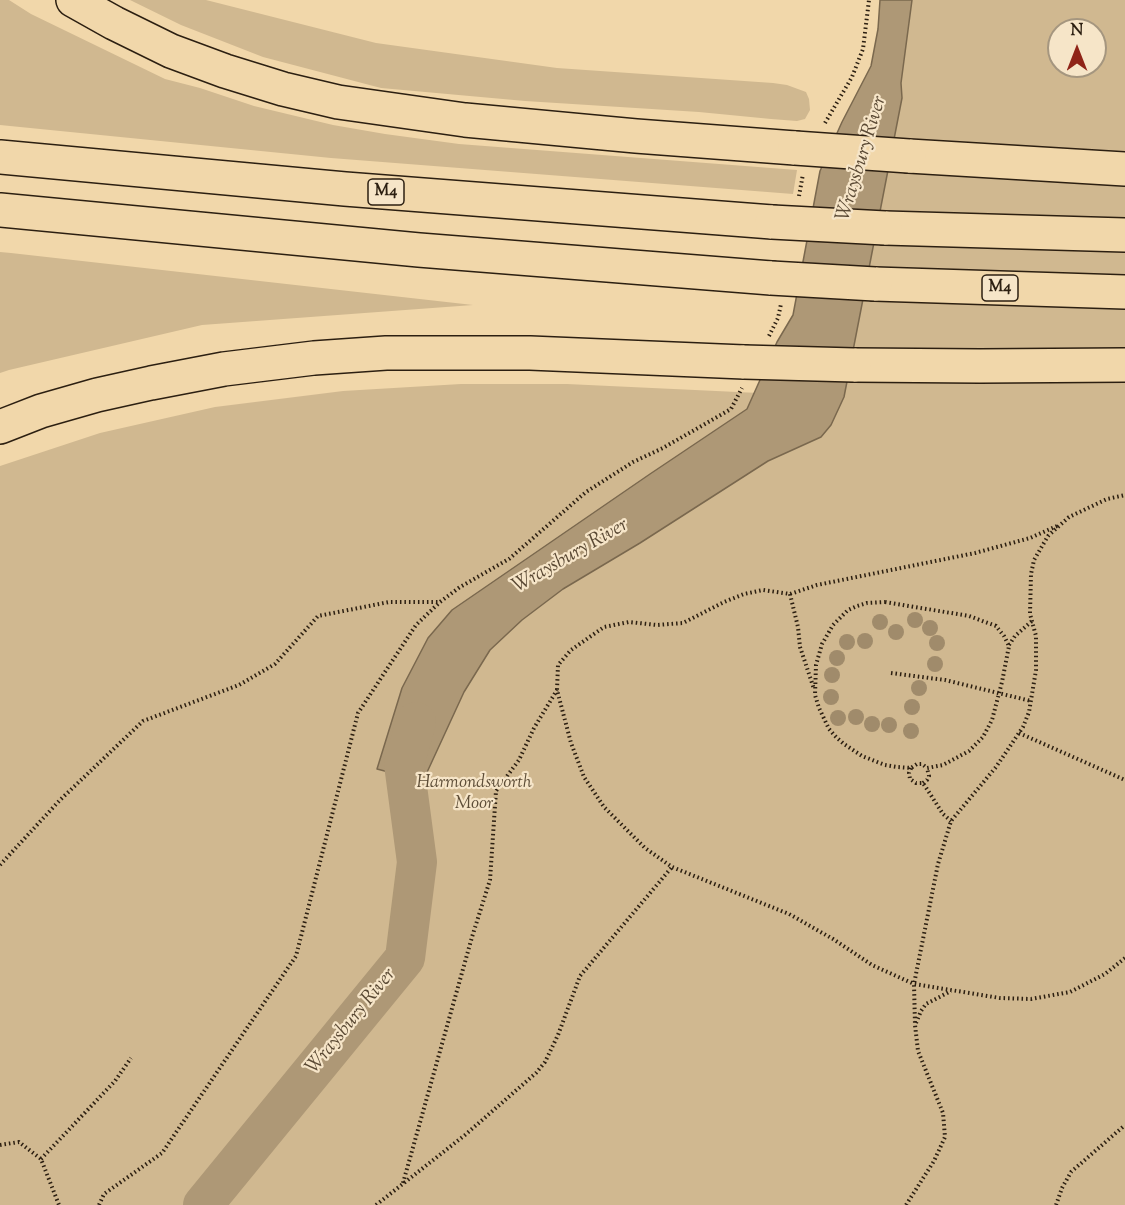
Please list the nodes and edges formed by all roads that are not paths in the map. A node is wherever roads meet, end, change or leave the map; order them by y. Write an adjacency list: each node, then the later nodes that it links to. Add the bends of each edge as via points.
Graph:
1 (73, 0): 3 (highway, bridge, via 171,51 225,72 338,102 465,120 636,136)
2 (0, 157): 5 (highway, M4, bridge, via 772,222)
3 (1125, 169)
4 (0, 210): 6 (highway, M4, bridge, via 430,251 771,278)
5 (1125, 235)
6 (1125, 292)
7 (1125, 365): 8 (highway, bridge, via 855,364 519,352 387,353 224,369 97,395)
8 (0, 427)

